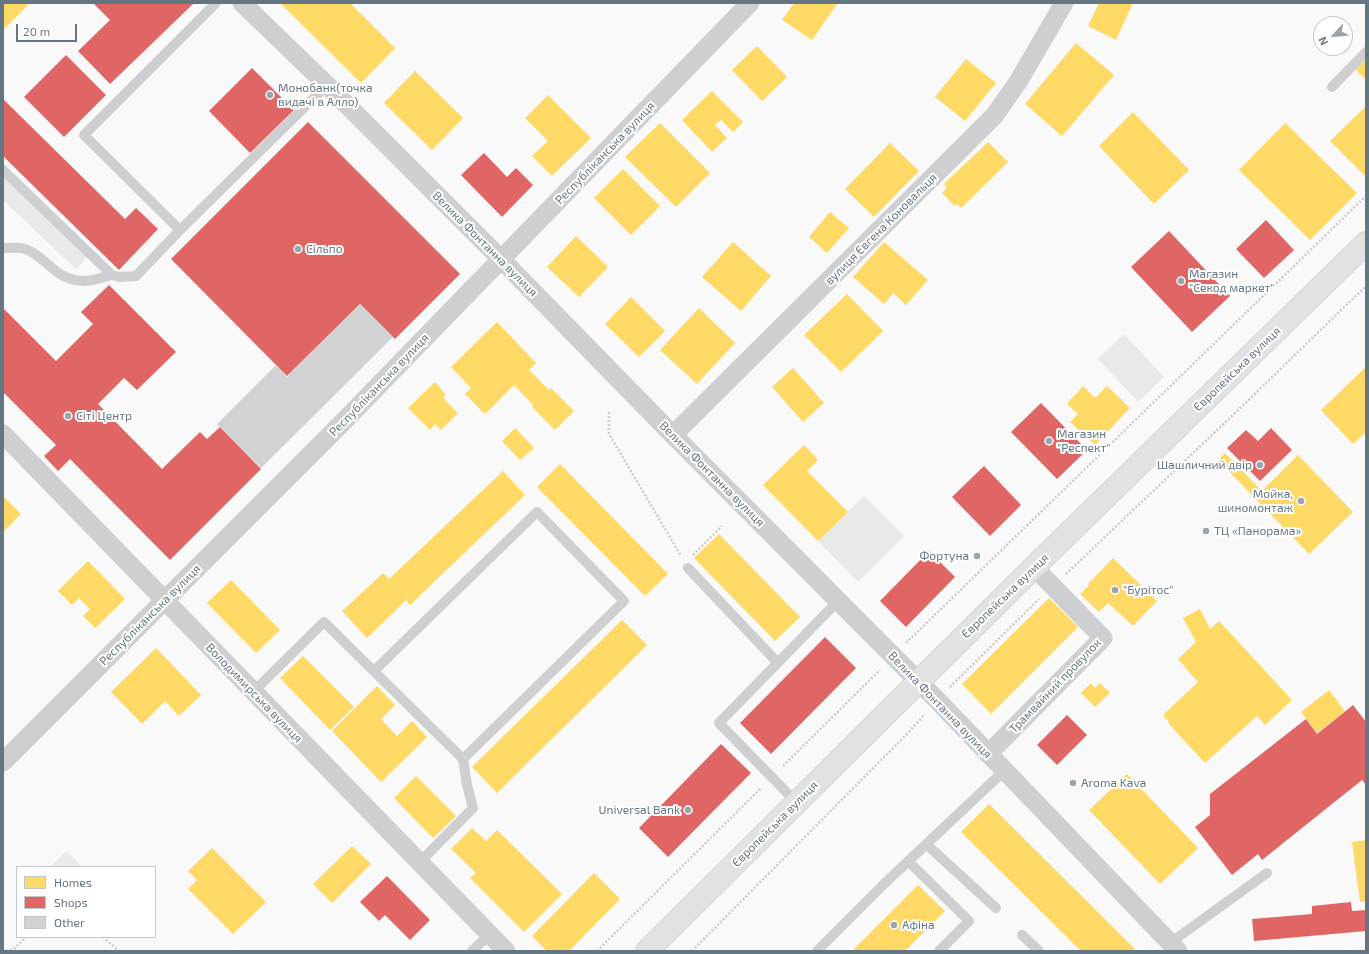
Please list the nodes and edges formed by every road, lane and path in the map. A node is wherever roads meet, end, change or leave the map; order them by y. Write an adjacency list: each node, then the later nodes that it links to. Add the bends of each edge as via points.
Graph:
1 (216, 3): 10 (lane, via 84,135)
2 (242, 3): 6 (street, Велика Фонтанна вулиця)
3 (750, 3): 13 (street, Республіканська вулиця)
4 (1064, 3): 18 (street, вулиця Євгена Коновальця, via 1018,82 994,116)
5 (1366, 52): 7 (lane)
6 (327, 85): 10 (lane); 13 (street, Велика Фонтанна вулиця)
7 (1332, 86)
8 (3, 170): 14 (lane)
9 (1366, 196): 26 (path)
10 (180, 230): 14 (lane, via 136,276)
11 (1366, 243): 20 (main road, Європейська вулиця)
12 (3, 248): 14 (lane, via 30,251 56,272 75,280 92,281)
13 (500, 259): 18 (street, Велика Фонтанна вулиця); 23 (street, Республіканська вулиця, via 345,420)
14 (112, 275)
15 (1366, 286): 22 (path)
16 (609, 412): 21 (path, via 609,434)
17 (3, 434): 23 (street, Володимирська вулиця)
18 (673, 435): 24 (street, Велика Фонтанна вулиця)
19 (722, 526): 21 (path, via 691,557)
20 (1034, 567): 22 (street, Трамвайний провулок); 30 (main road, Європейська вулиця)
21 (688, 568): 28 (lane)
22 (1053, 586): 32 (path); 33 (street, Трамвайний провулок, via 1103,638)
23 (164, 601): 31 (street, Володимирська вулиця); 35 (street, Республіканська вулиця)
24 (838, 601): 27 (street, Велика Фонтанна вулиця); 28 (lane)
25 (901, 636): 26 (path)
26 (907, 642): 27 (path)
27 (894, 656): 30 (street, Велика Фонтанна вулиця); 37 (path)
28 (778, 663): 37 (lane, via 719,723)
29 (374, 672): 31 (lane, via 324,622); 34 (lane); 34 (lane, via 537,512 624,601)
30 (918, 681): 32 (street, Велика Фонтанна вулиця); 38 (main road, Європейська вулиця)
31 (253, 692): 41 (street, Володимирська вулиця)
32 (937, 700): 33 (street, Велика Фонтанна вулиця); 55 (path, via 908,733)
33 (988, 754): 36 (street, Велика Фонтанна вулиця)
34 (463, 759): 41 (lane, via 473,808)
35 (3, 762)
36 (1004, 771): 39 (lane); 48 (street, Велика Фонтанна вулиця)
37 (771, 777): 38 (lane); 53 (path)
38 (796, 802): 54 (main road, Європейська вулиця)
39 (926, 844): 40 (lane); 43 (lane)
40 (908, 861): 56 (lane); 57 (lane, via 969,921)
41 (420, 862): 44 (street, Володимирська вулиця)
42 (1267, 874): 48 (lane)
43 (996, 908)
44 (490, 934): 51 (lane); 52 (street, Володимирська вулиця)
45 (1022, 935): 58 (lane)
46 (25, 938): 49 (path, via 14,948)
47 (105, 938): 50 (path)
48 (1174, 947)
49 (6, 951)
50 (119, 951)
51 (472, 951)
52 (506, 951)
53 (597, 951)
54 (647, 951)
55 (692, 951)
56 (817, 951)
57 (940, 951)
58 (1039, 951)

